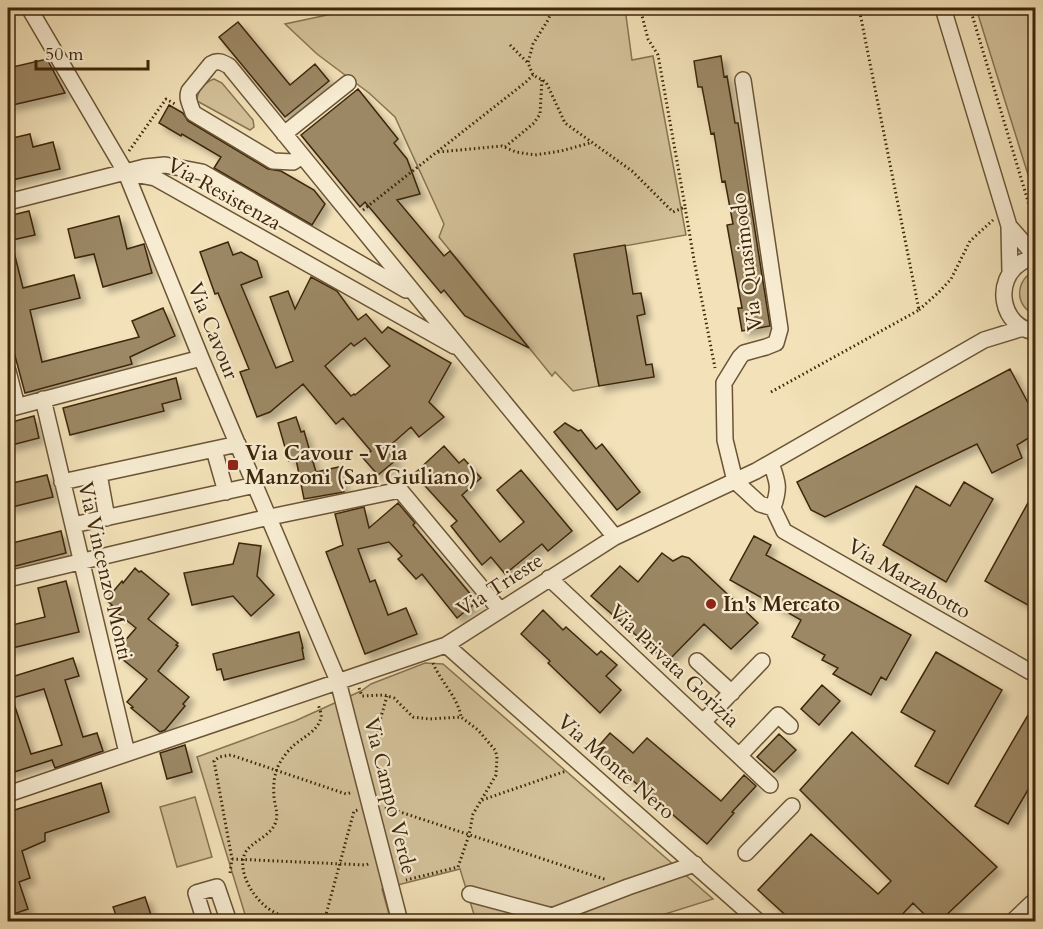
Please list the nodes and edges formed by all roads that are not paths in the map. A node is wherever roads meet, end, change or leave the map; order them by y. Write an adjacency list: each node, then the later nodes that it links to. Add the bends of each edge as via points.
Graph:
1 (29, 8): 7 (street, Via Cavour)
2 (943, 8): 11 (street)
3 (743, 80): 27 (street, Via Quasimodo, via 780,328 776,343 744,353 724,383 725,440)
4 (348, 83): 5 (street)
5 (284, 134): 6 (street, Via Resistenza); 6 (street, Via Resistenza, via 229,66 219,61 211,64 187,95 193,112 273,161 293,162)
6 (302, 156): 14 (street, Via Resistenza)
7 (123, 168): 8 (street, Via Resistenza, via 165,165); 9 (street, Via Resistenza, via 155,178); 10 (street); 19 (street, Via Cavour)
8 (202, 172): 9 (street, via 187,181); 14 (street, Via Resistenza)
9 (188, 197): 18 (street, Via Resistenza)
10 (8, 202)
11 (1008, 221): 12 (street); 13 (street)
12 (1035, 257): 13 (street)
13 (1010, 273): 15 (street, via 1004,286)
14 (420, 300): 18 (street, Via Resistenza)
15 (1006, 308): 16 (street, via 1018,325); 17 (street, Via Trieste, via 998,325)
16 (1031, 332): 17 (street, Via Trieste)
17 (984, 340): 25 (street, Via Trieste)
18 (461, 351): 35 (street, Via Resistenza)
19 (201, 358): 21 (street); 23 (street, Via Cavour)
20 (8, 371): 22 (street)
21 (43, 399): 22 (street); 28 (street, Via Vincenzo Monti)
22 (12, 408)
23 (238, 444): 24 (street); 29 (street, Via Cavour)
24 (214, 450): 26 (street); 30 (street)
25 (771, 463): 27 (street, Via Trieste); 31 (street, via 778,493)
26 (99, 474): 28 (street); 33 (street)
27 (735, 481): 31 (street, via 760,504); 35 (street, Via Trieste)
28 (62, 482): 34 (street, Via Vincenzo Monti)
29 (255, 485): 30 (street); 32 (street, Via Cavour)
30 (226, 492): 33 (street)
31 (773, 508): 43 (street, Via Marzabotto, via 784,531)
32 (268, 517): 36 (street); 39 (street, via 399,490); 44 (street, Via Cavour)
33 (107, 518): 34 (street)
34 (73, 525): 36 (street, Via Vincenzo Monti)
35 (615, 537): 37 (street, Via Trieste)
36 (81, 561): 38 (street); 48 (street, Via Vincenzo Monti)
37 (549, 578): 39 (street, Via Trieste); 46 (street, Via Privata Gorizia)
38 (8, 579)
39 (500, 610): 40 (street, Via Trieste)
40 (446, 645): 44 (street, Via Trieste); 54 (street, Via Monte Nero)
41 (697, 661): 45 (street)
42 (762, 661): 45 (street)
43 (1035, 675)
44 (345, 678): 48 (street, Via Trieste); 59 (street, Via Campo Verde, via 356,751)
45 (732, 693): 46 (street)
46 (703, 723): 49 (street, Via Privata Gorizia)
47 (790, 726): 49 (street, via 778,715)
48 (127, 753): 51 (street, Via Trieste)
49 (739, 756): 50 (street, Via Privata Gorizia)
50 (770, 785)
51 (8, 794)
52 (792, 806): 53 (street)
53 (746, 853)
54 (694, 864): 55 (street, via 552,916); 60 (street, Via Monte Nero)
55 (470, 894)
56 (1035, 908): 61 (street, via 1032,903)
57 (205, 921): 58 (street, via 196,893 217,887)
58 (229, 921)
59 (400, 921)
60 (759, 921)
61 (1012, 921)

